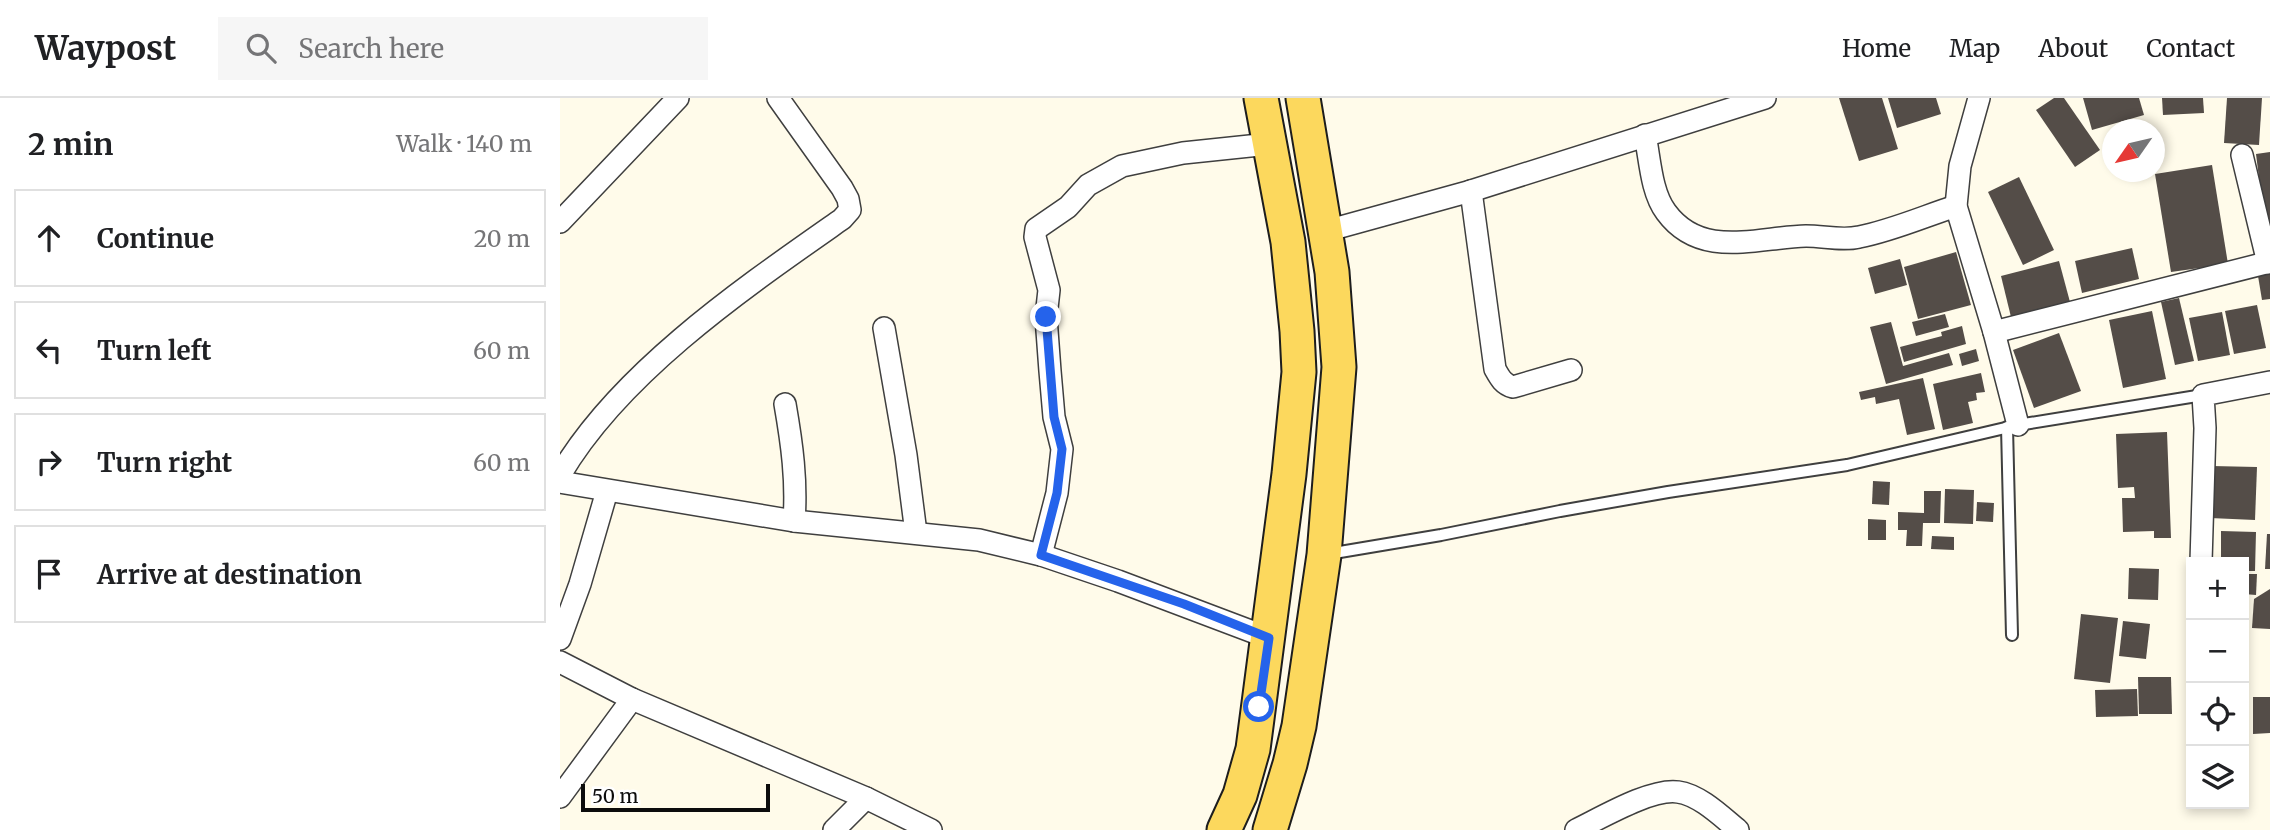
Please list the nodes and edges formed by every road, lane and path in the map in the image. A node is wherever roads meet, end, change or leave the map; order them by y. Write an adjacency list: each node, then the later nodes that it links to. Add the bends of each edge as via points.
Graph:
1 (678, 98): 12 (street)
2 (778, 98): 22 (street, via 842,188 850,210 755,280 631,385 591,428)
3 (1261, 98): 8 (main road)
4 (1303, 98): 13 (main road)
5 (1765, 98): 7 (street)
6 (1979, 98): 11 (street, via 1960,166)
7 (1645, 135): 10 (street); 11 (street, via 1665,212 1704,240 1756,243 1807,236 1859,238)
8 (1269, 144): 27 (street, via 1183,153 1122,166 1088,185 1068,207 1036,229 1049,290 1050,371 1062,449 1057,493); 31 (main road, via 1288,242 1299,372)
9 (2242, 155): 14 (street)
10 (1471, 191): 13 (street); 17 (street, via 1495,369 1513,387)
11 (1956, 206): 16 (street)
12 (560, 222)
13 (1326, 231): 28 (main road, via 1339,368)
14 (2269, 262): 16 (street)
15 (884, 328): 26 (street)
16 (1994, 332): 21 (street)
17 (1571, 370)
18 (2270, 382): 19 (street)
19 (2203, 395): 21 (lane); 29 (street)
20 (785, 404): 25 (street, via 795,467)
21 (2013, 426): 28 (lane, via 1847,465 1668,492); 30 (lane)
22 (560, 475)
23 (560, 482): 24 (street)
24 (607, 491): 25 (street); 32 (street)
25 (794, 521): 26 (street)
26 (915, 533): 27 (street)
27 (1041, 555): 31 (street)
28 (1324, 555): 40 (main road, via 1299,726)
29 (2200, 557)
30 (2012, 635)
31 (1269, 638): 39 (main road, via 1253,749)
32 (560, 639)
33 (560, 662): 34 (street)
34 (632, 699): 35 (street); 36 (street)
35 (560, 797)
36 (866, 798): 37 (street); 38 (street)
37 (835, 830)
38 (931, 830)
39 (1224, 830)
40 (1270, 830)
41 (1576, 830): 42 (street, via 1646,798 1678,792)
42 (1738, 830)

